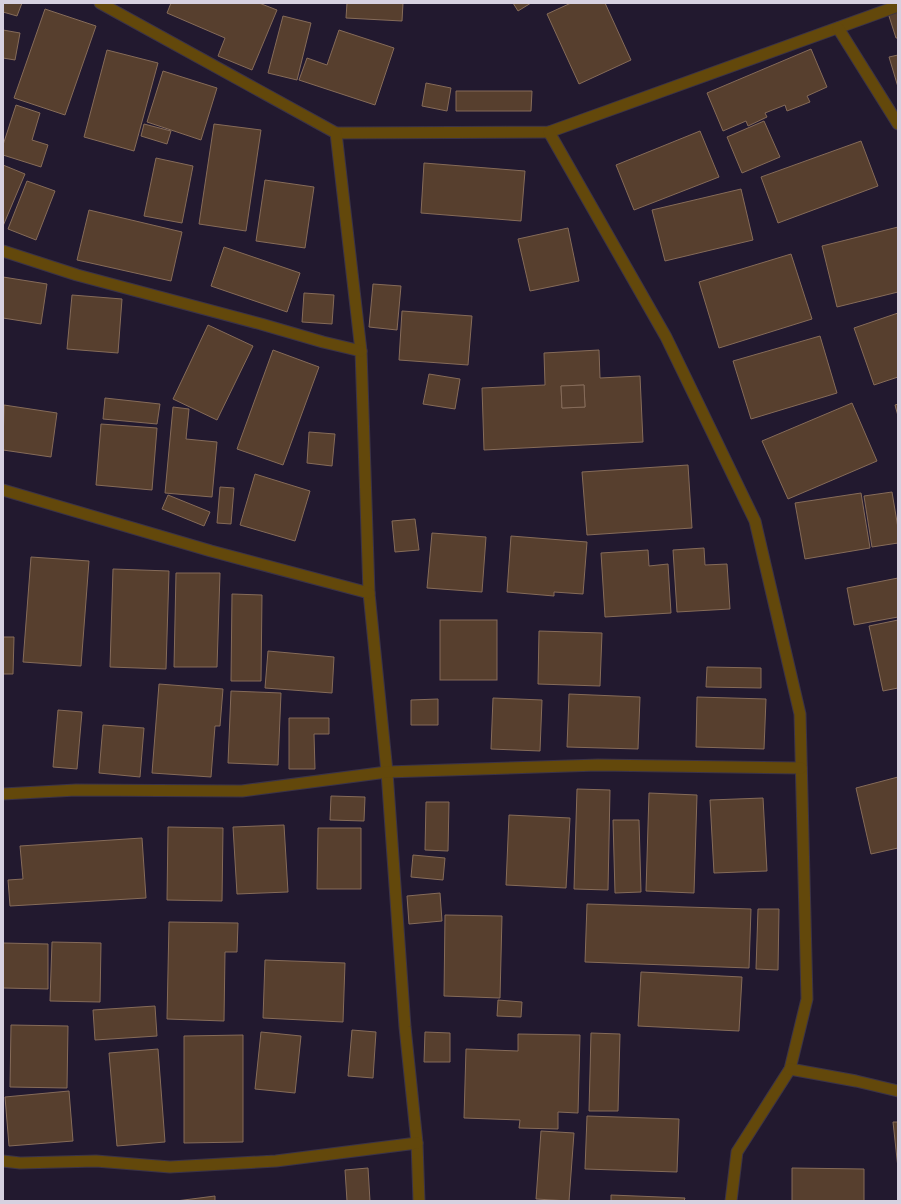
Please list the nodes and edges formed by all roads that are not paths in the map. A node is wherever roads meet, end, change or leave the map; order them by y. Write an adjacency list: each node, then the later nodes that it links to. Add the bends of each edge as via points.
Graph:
1 (100, 3): 6 (street)
2 (898, 6): 3 (street)
3 (838, 28): 4 (street); 5 (street)
4 (898, 124)
5 (549, 132): 6 (street); 11 (street, via 666,337 756,521 800,714)
6 (336, 133): 8 (street)
7 (3, 251): 8 (street, via 77,275)
8 (361, 351): 10 (street)
9 (3, 490): 10 (street, via 211,551)
10 (369, 593): 12 (street)
11 (801, 768): 12 (street, via 598,765); 14 (street, via 807,999)
12 (387, 772): 13 (street, via 242,791 76,790); 16 (street, via 405,1027)
13 (3, 794)
14 (790, 1069): 15 (street); 19 (street, via 737,1152)
15 (898, 1090)
16 (417, 1143): 17 (street, via 276,1161 170,1167 96,1161); 18 (street)
17 (3, 1161)
18 (419, 1201)
19 (731, 1201)

